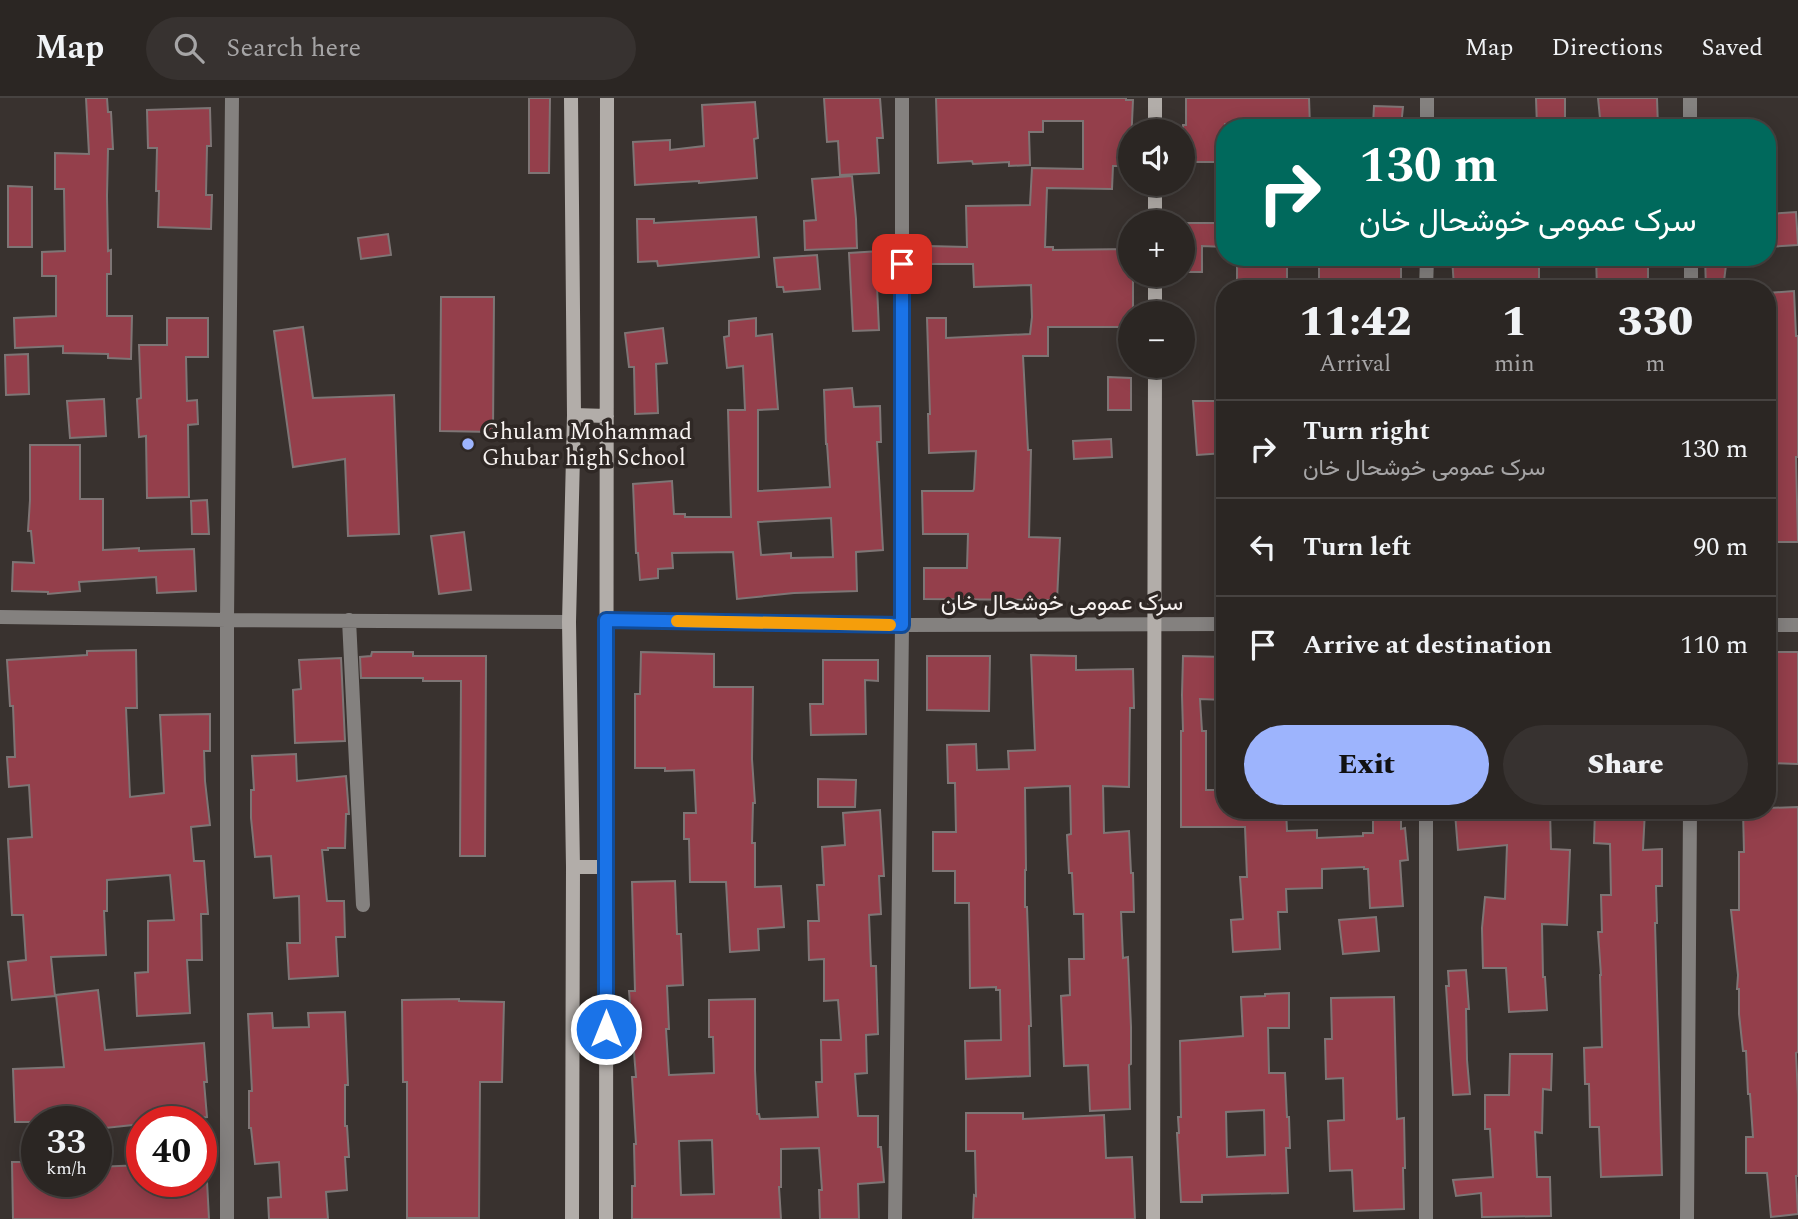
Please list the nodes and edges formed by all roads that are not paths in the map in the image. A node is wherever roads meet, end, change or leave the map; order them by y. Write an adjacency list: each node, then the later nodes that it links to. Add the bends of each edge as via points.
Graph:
1 (232, 98): 15 (street)
2 (571, 98): 12 (street)
3 (607, 98): 13 (street)
4 (902, 98): 21 (street)
5 (1155, 98): 8 (street)
6 (1427, 98): 9 (street)
7 (1690, 98): 10 (street)
8 (1155, 119)
9 (1427, 119)
10 (1690, 119)
11 (1155, 378): 19 (street)
12 (574, 415): 13 (street); 18 (street)
13 (607, 416): 17 (street)
14 (0, 617): 15 (street)
15 (227, 620): 16 (street); 29 (street)
16 (349, 620): 18 (street); 28 (street)
17 (606, 620): 21 (street, سرک عمومی خوشحال خان); 27 (street)
18 (569, 622): 26 (street)
19 (1156, 623): 20 (street, سرک عمومی خوشحال خان); 21 (street, سرک عمومی خوشحال خان); 33 (street)
20 (1216, 624)
21 (902, 625): 32 (street)
22 (1776, 625): 23 (street)
23 (1798, 625)
24 (1426, 819): 34 (street)
25 (1690, 819): 35 (street)
26 (573, 867): 27 (street); 30 (street)
27 (607, 867): 31 (street)
28 (363, 905)
29 (227, 1219)
30 (572, 1219)
31 (606, 1219)
32 (895, 1219)
33 (1153, 1219)
34 (1426, 1219)
35 (1687, 1219)

